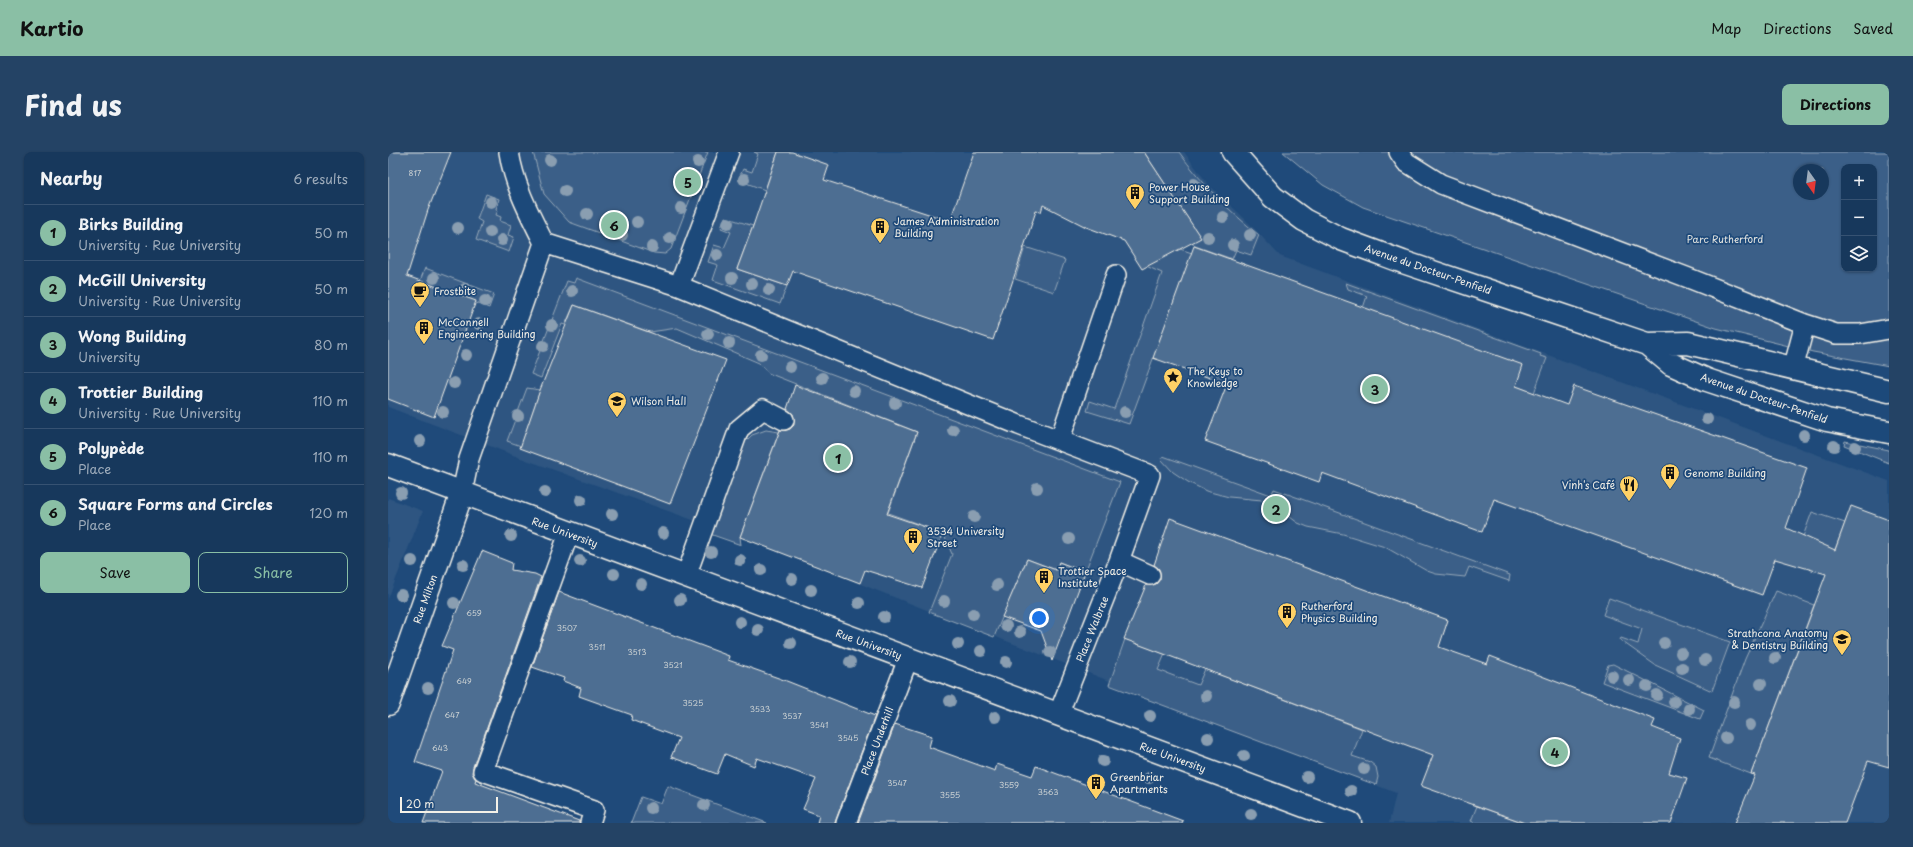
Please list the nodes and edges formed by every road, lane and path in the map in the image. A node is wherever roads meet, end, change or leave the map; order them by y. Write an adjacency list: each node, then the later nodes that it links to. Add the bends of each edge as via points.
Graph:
1 (509, 152): 5 (lane, via 522,199)
2 (729, 152): 7 (lane)
3 (1234, 152): 10 (main road, Avenue du Docteur-Penfield, via 1273,196 1304,220 1341,239)
4 (1399, 152): 8 (lane, via 1406,162 1441,184)
5 (544, 243): 7 (lane); 17 (lane, via 469,460)
6 (1116, 275): 15 (lane)
7 (679, 286): 15 (lane, via 1019,425)
8 (1805, 324): 9 (lane, via 1836,334 1860,334); 11 (lane)
9 (1889, 329)
10 (1647, 344): 11 (main road, Avenue du Docteur-Penfield, via 1688,343); 14 (main road, Avenue du Docteur-Penfield, via 1671,364 1707,380 1827,420)
11 (1793, 368): 12 (main road, Avenue du Docteur-Penfield)
12 (1889, 391)
13 (784, 420): 21 (lane, via 763,409 738,429)
14 (1889, 432)
15 (1060, 439): 19 (lane, Place Walbrae, via 1150,475)
16 (388, 465): 17 (main road, Rue University)
17 (462, 493): 18 (main road, Rue University); 23 (main road, Rue Milton)
18 (569, 533): 21 (main road, Rue University); 25 (lane, via 483,771 594,810)
19 (1119, 562): 20 (lane); 24 (lane, Place Walbrae)
20 (1150, 575)
21 (686, 576): 22 (main road, Rue University)
22 (908, 659): 24 (main road, Rue University); 26 (lane, Place Underhill)
23 (388, 704)
24 (1058, 715): 27 (main road, Rue University)
25 (590, 823)
26 (846, 823)
27 (1350, 823)

